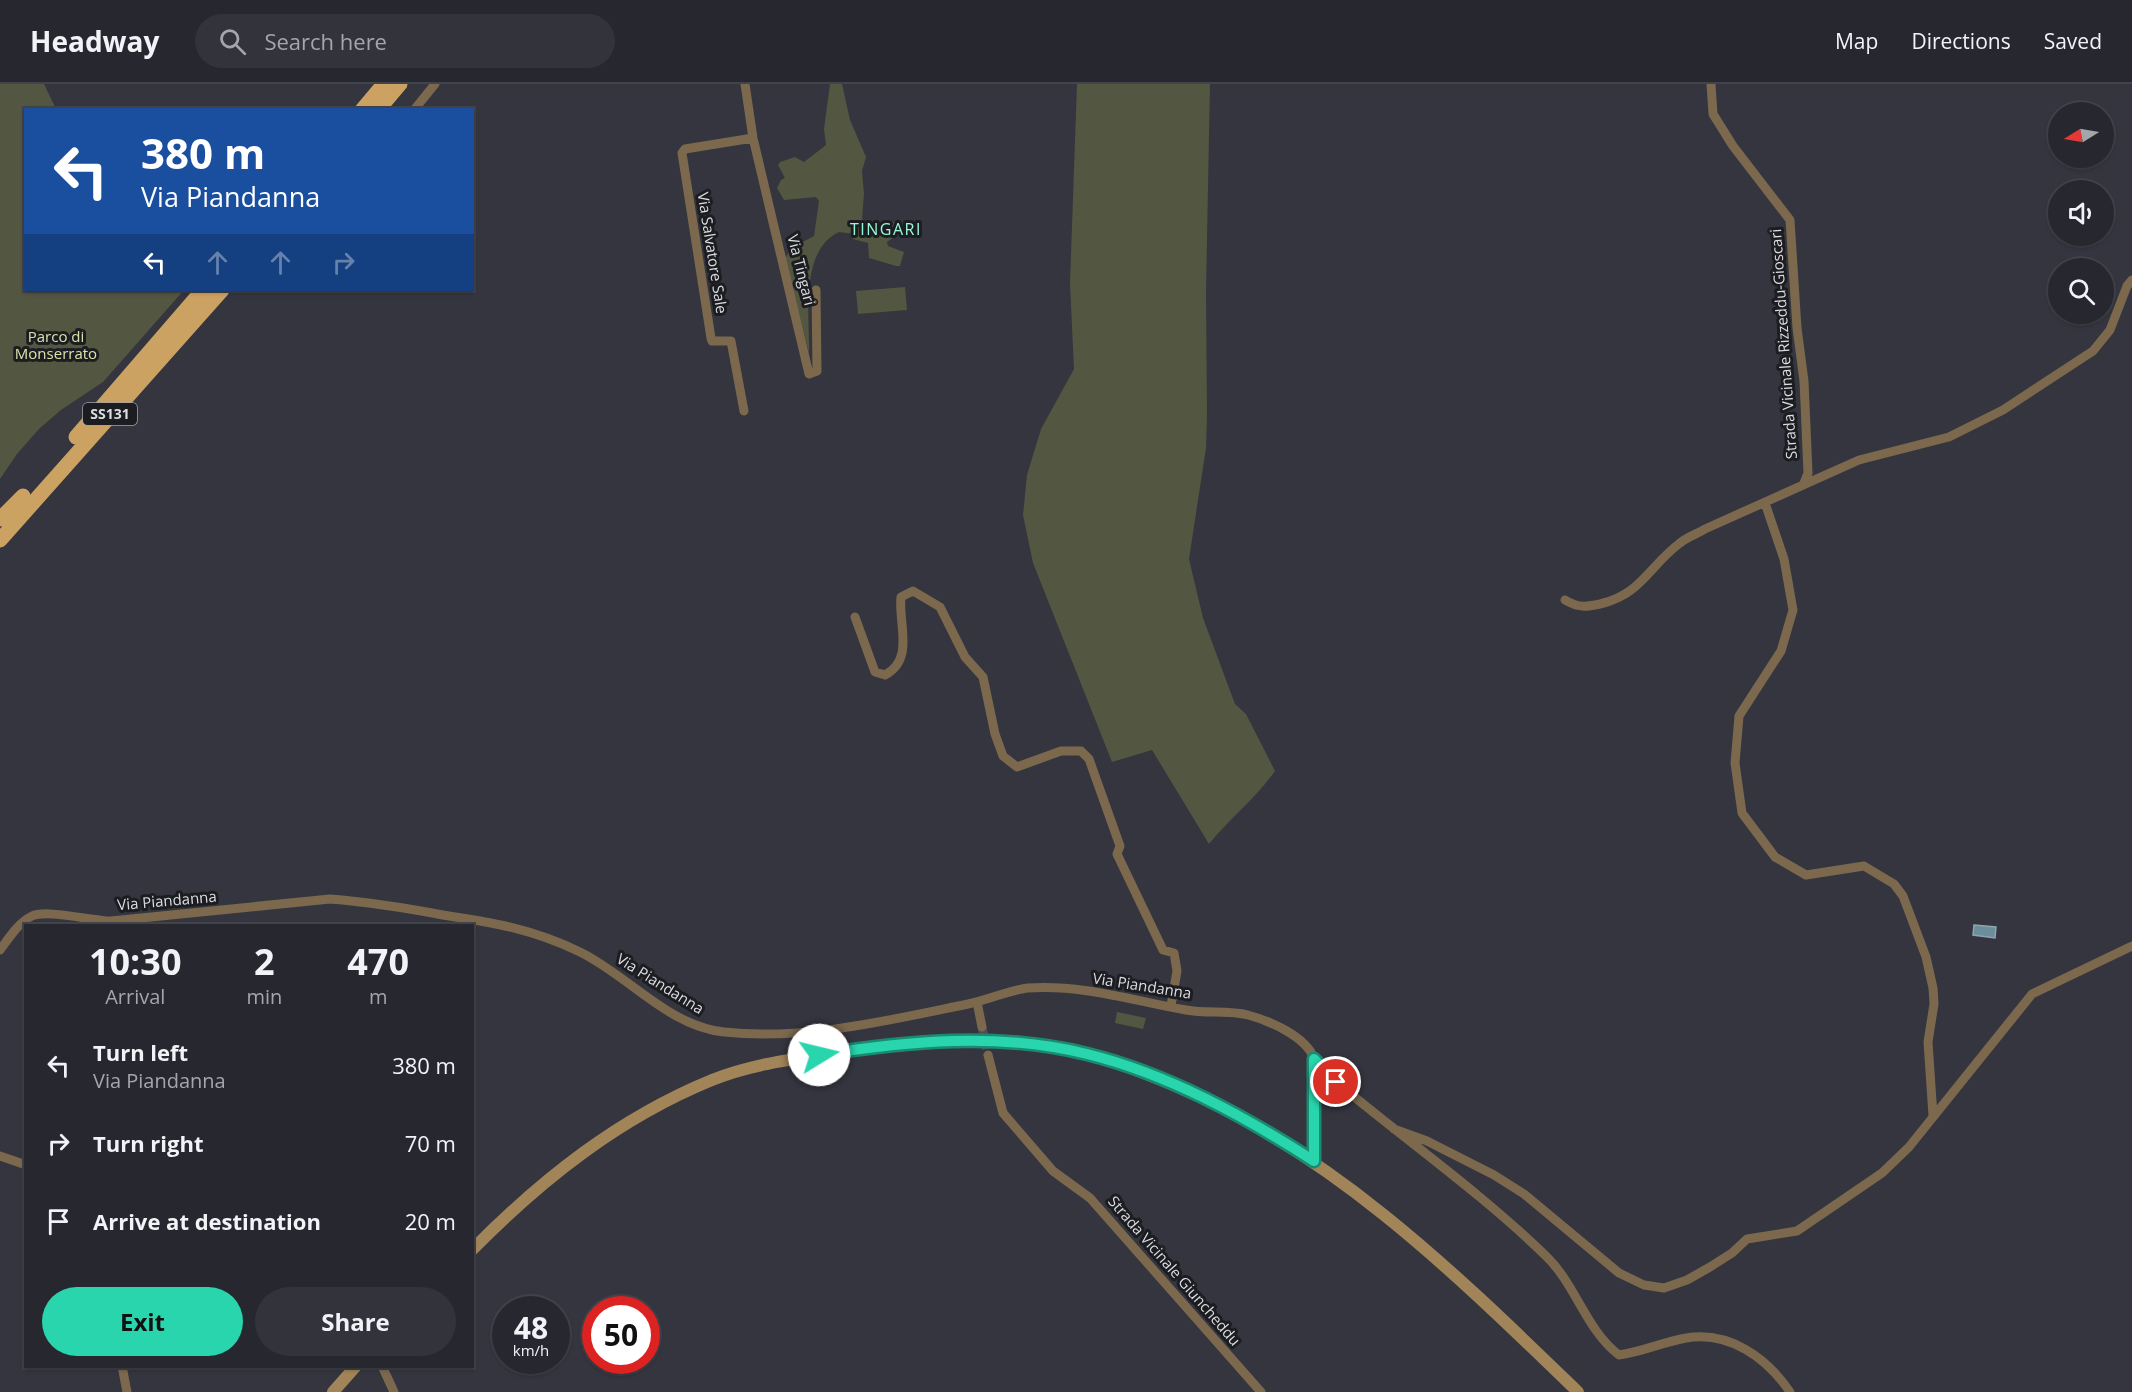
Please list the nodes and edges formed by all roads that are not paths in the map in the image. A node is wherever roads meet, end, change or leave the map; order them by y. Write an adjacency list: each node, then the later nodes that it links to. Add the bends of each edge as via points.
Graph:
1 (384, 84): 6 (highway)
2 (400, 84): 7 (highway)
3 (435, 84): 8 (street)
4 (745, 84): 9 (street, Via Tingari)
5 (1711, 84): 15 (street, Strada Vicinale Rizzeddu-Gioscari, via 1713,114 1790,220 1804,381 1808,473)
6 (364, 108)
7 (380, 108)
8 (416, 108)
9 (753, 138): 11 (street, Via Tingari, via 810,374 817,371); 14 (street, Via Salvatore Sale, via 685,149 682,153 711,338 731,341)
10 (2132, 280): 15 (street, via 2110,330 2093,351 2003,410 1949,437 1859,460)
11 (816, 290)
12 (202, 291): 16 (highway, SS131)
13 (221, 291): 20 (highway, SS131)
14 (744, 411)
15 (1804, 483): 17 (street)
16 (23, 496): 18 (highway); 19 (highway, SS131)
17 (1765, 503): 21 (street, via 1681,542 1632,591 1615,600 1575,607); 30 (street, via 1784,560 1793,610 1781,651 1739,716 1735,764 1742,813 1775,857 1806,875 1864,866 1894,884 1903,896 1933,988 1928,1042)
18 (0, 519)
19 (0, 526)
20 (0, 540)
21 (1565, 600)
22 (855, 617): 26 (street, via 875,672 885,675 895,670 903,654 902,597 913,591 926,597 940,607 965,657 983,677 1003,756 1017,767 1061,751 1081,751 1089,759 1120,846 1118,854 1163,950 1174,953 1177,971)
23 (2132, 946): 30 (street, via 2032,994)
24 (0, 950): 25 (street, Via Piandanna, via 33,915 47,913 111,921 330,899 387,905 538,933 584,954 677,1016 724,1032 764,1034 868,1024)
25 (977, 1002): 26 (street, Via Piandanna, via 1023,988 1050,987); 27 (street)
26 (1171, 1006): 29 (street, Via Piandanna, via 1187,1011 1249,1015 1302,1042)
27 (982, 1026)
28 (988, 1055): 42 (street, Strada Vicinale Giuncheddu, via 1003,1113 1053,1171 1090,1198)
29 (1314, 1059): 31 (street, Via Piandanna, via 1323,1071); 33 (street)
30 (1934, 1116): 31 (street, via 1881,1173 1797,1231 1747,1239 1710,1267 1664,1288 1644,1285 1619,1273 1524,1194 1494,1175)
31 (1394, 1129): 44 (street, Via Piandanna, via 1498,1211 1549,1258 1603,1343 1619,1355 1686,1338 1719,1340 1758,1356)
32 (0, 1155): 34 (street)
33 (1314, 1161): 35 (main road, via 1210,1100 1088,1054 987,1041 895,1043 752,1068 672,1099 608,1133 577,1156); 43 (main road, via 1429,1250)
34 (24, 1164)
35 (474, 1248)
36 (122, 1368): 39 (street)
37 (354, 1368): 40 (main road)
38 (383, 1368): 41 (street)
39 (127, 1392)
40 (333, 1392)
41 (394, 1392)
42 (1261, 1392)
43 (1578, 1392)
44 (1790, 1392)

